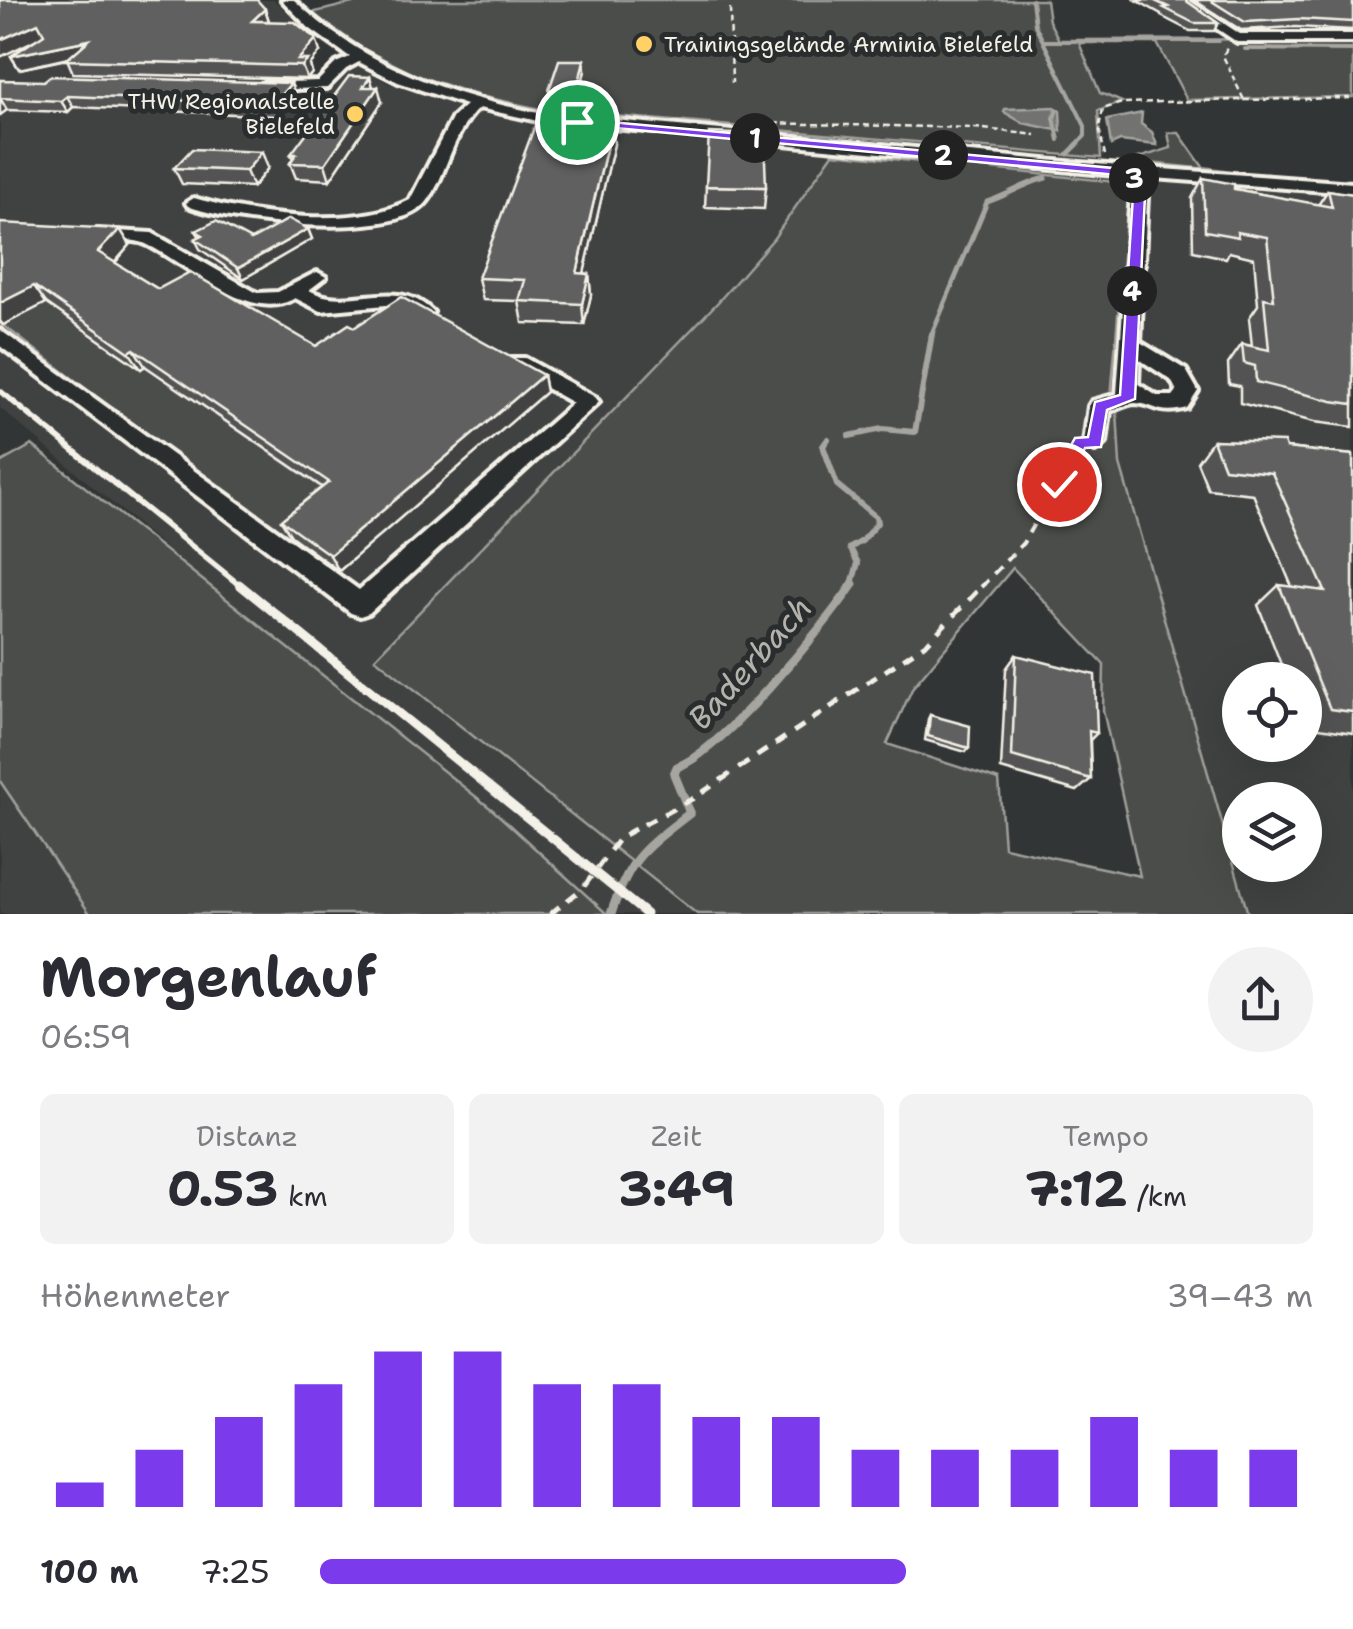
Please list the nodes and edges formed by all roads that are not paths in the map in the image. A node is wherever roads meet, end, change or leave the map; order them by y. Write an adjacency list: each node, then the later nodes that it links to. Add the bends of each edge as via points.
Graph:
1 (313, 0): 3 (street)
2 (1180, 0): 4 (street, via 1237,38)
3 (290, 2): 5 (street)
4 (1353, 38)
5 (359, 57): 6 (street, via 316,87); 7 (street)
6 (242, 86)
7 (474, 105): 8 (street, via 577,122); 10 (street, via 460,117 417,203 406,212 248,217)
8 (1132, 173): 9 (street); 16 (street, via 1139,196)
9 (1353, 188)
10 (194, 203)
11 (73, 234): 13 (street, via 146,237 254,299 282,298)
12 (317, 277): 13 (street)
13 (295, 290): 14 (street, via 322,304 400,298)
14 (452, 327)
15 (0, 336): 17 (street, via 360,605 588,402)
16 (1128, 342): 18 (street); 18 (street, via 1179,375 1188,391 1180,402 1160,405)
17 (503, 355)
18 (1126, 384): 19 (street, via 1127,399 1100,406)
19 (1095, 442)

